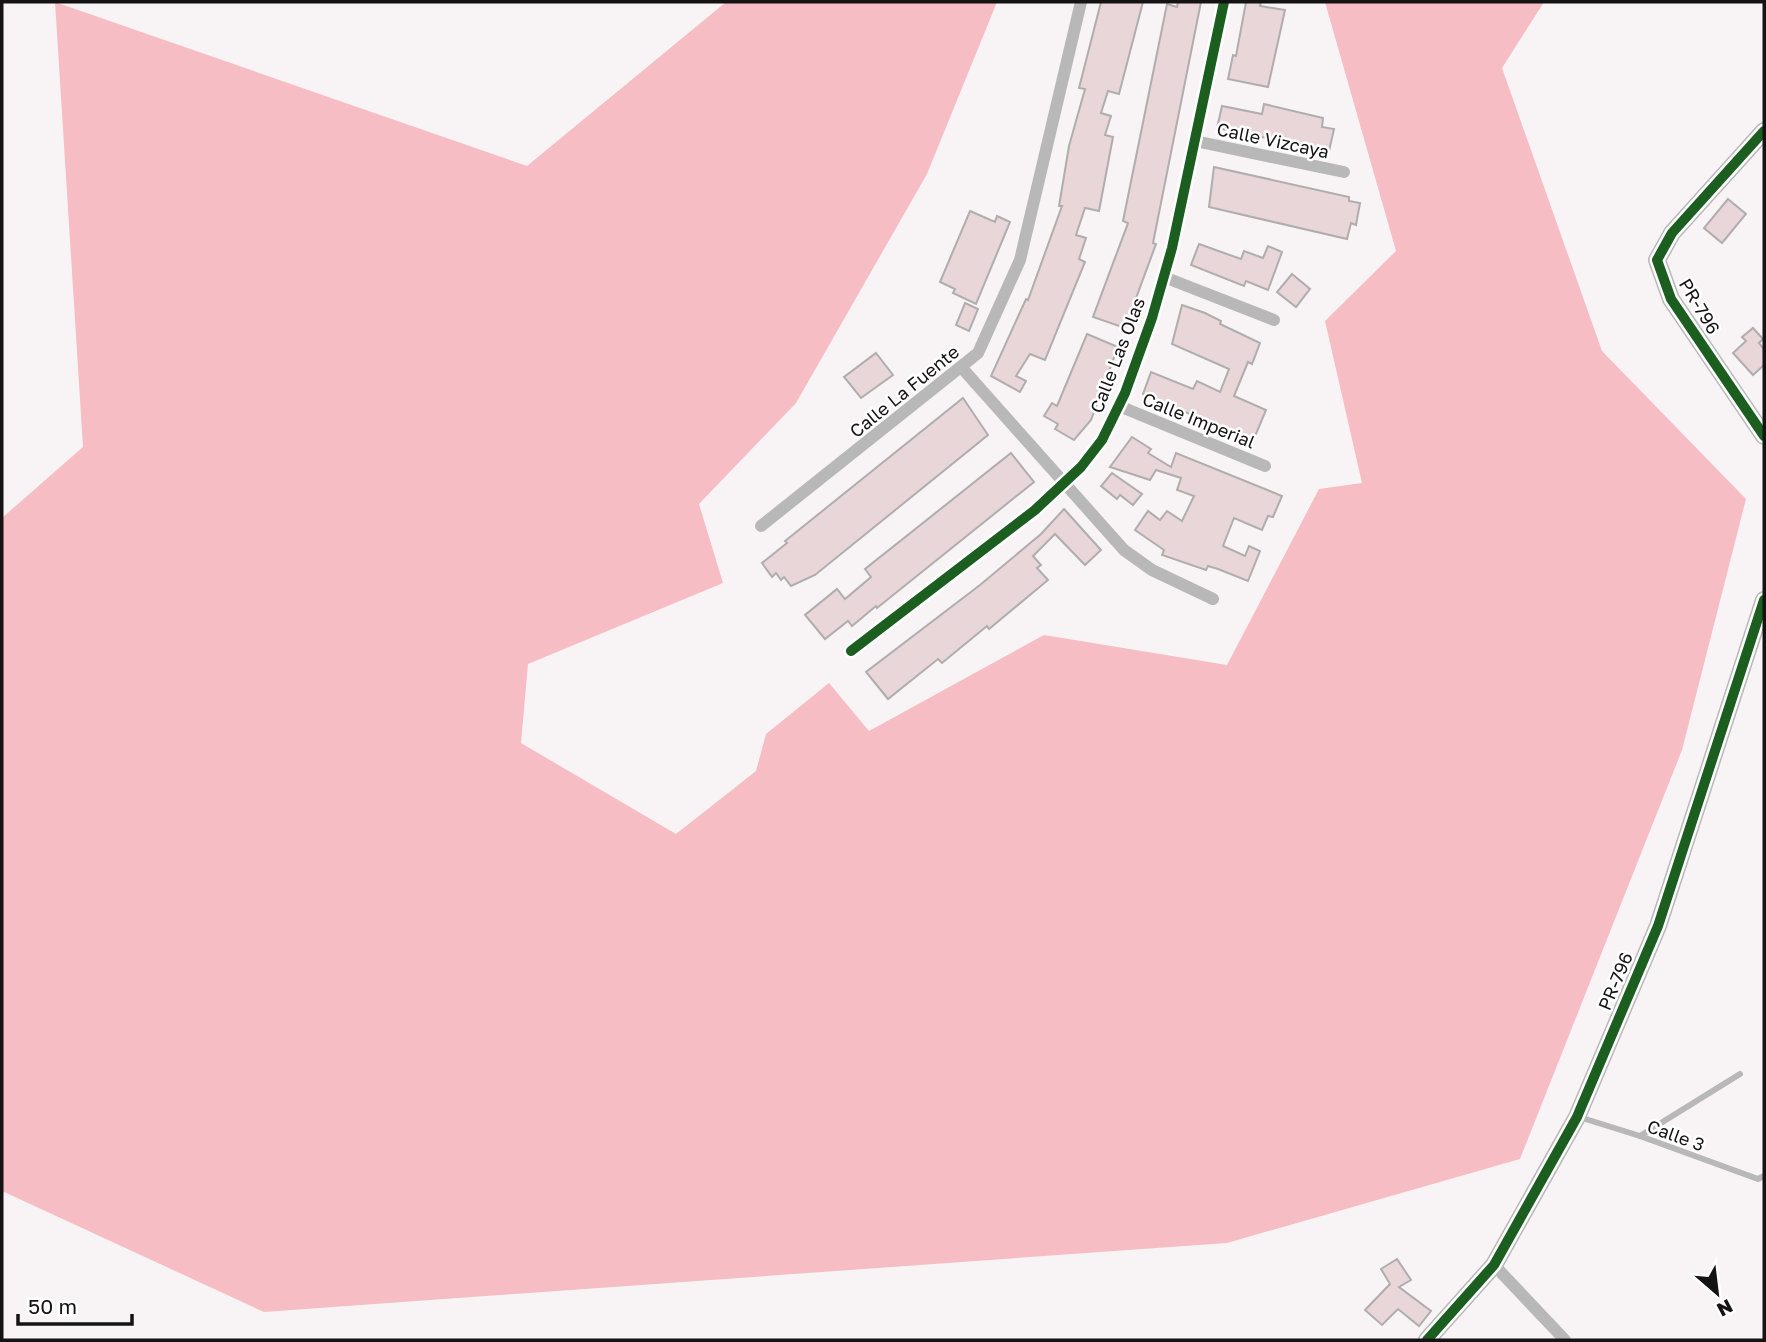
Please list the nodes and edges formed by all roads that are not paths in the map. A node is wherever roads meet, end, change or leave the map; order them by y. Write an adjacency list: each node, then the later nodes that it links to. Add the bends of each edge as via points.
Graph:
1 (1081, 2): 8 (street, Calle La Fuente, via 1020,260 978,353)
2 (1224, 2): 4 (street, Calle Las Olas)
3 (1764, 131): 10 (street, PR-796 / PR-796, via 1672,233 1657,260 1671,299)
4 (1195, 141): 5 (street, Calle Vizcaya); 6 (street, Calle Las Olas)
5 (1343, 172)
6 (1164, 276): 7 (street); 9 (street, Calle Las Olas)
7 (1274, 320)
8 (962, 368): 12 (street); 13 (street, Calle La Fuente)
9 (1119, 406): 11 (street, Calle Imperial); 12 (street, Calle Las Olas, via 1102,440)
10 (1764, 436)
11 (1265, 466)
12 (1065, 482): 14 (street, via 1124,550 1152,570); 16 (street, Calle Las Olas)
13 (761, 526)
14 (1213, 599)
15 (1764, 600): 18 (street, PR-796 / PR-796, via 1658,926)
16 (851, 651)
17 (1740, 1074): 19 (lane)
18 (1577, 1117): 19 (lane, Calle 3); 21 (street, PR-796 / PR-796)
19 (1640, 1136): 20 (lane, Calle 3, via 1758,1180)
20 (1764, 1176)
21 (1494, 1265): 22 (street, PR-796 / PR-796); 23 (street)
22 (1427, 1340)
23 (1565, 1340)

